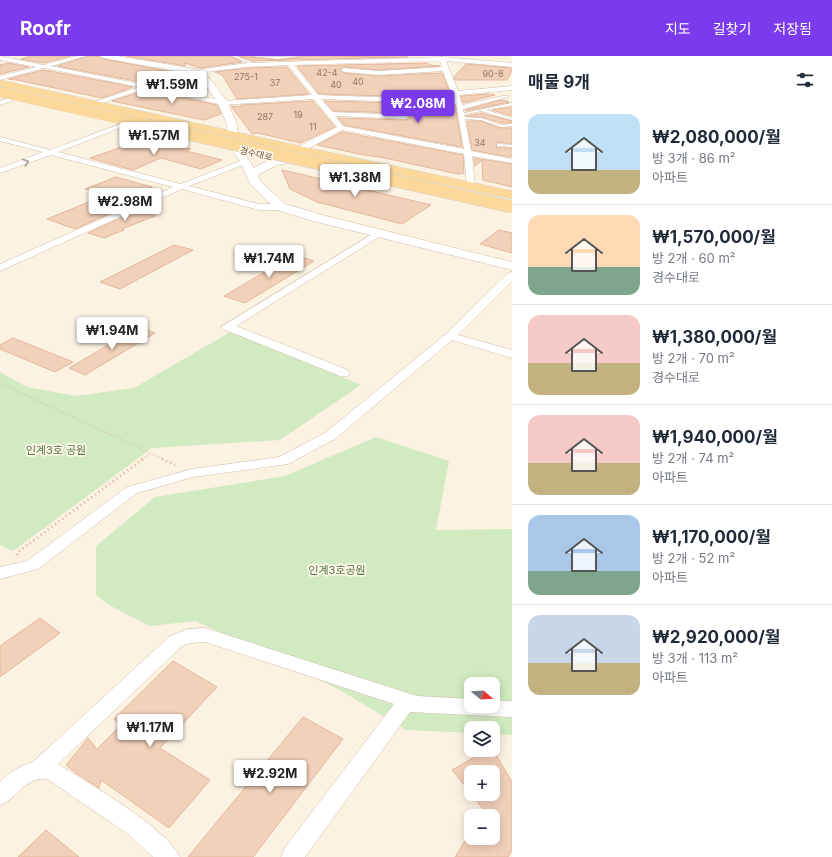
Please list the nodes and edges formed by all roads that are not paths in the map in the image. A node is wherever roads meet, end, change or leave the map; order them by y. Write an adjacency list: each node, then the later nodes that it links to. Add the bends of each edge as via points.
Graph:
1 (82, 56): 11 (street)
2 (103, 56): 14 (street)
3 (233, 56): 9 (lane)
4 (251, 56): 5 (lane)
5 (301, 56)
6 (0, 58): 11 (street)
7 (442, 58): 8 (street); 10 (street); 12 (street)
8 (289, 63): 9 (street); 24 (street, via 300,72)
9 (256, 65): 14 (street)
10 (512, 65)
11 (43, 66): 15 (street); 17 (street)
12 (445, 69): 13 (street, via 379,73); 21 (street)
13 (338, 70)
14 (193, 72): 17 (street); 28 (street, via 208,81)
15 (0, 78)
16 (0, 83): 29 (main road, 경수대로)
17 (143, 87): 28 (street); 29 (street)
18 (0, 88): 58 (main road)
19 (512, 88): 21 (street)
20 (0, 92): 60 (main road, bridge)
21 (456, 93): 33 (street)
22 (512, 95): 30 (street)
23 (0, 96): 25 (main road, 경수대로)
24 (316, 97): 26 (street); 28 (street); 35 (street)
25 (13, 99): 27 (street); 37 (main road, 경수대로)
26 (406, 100): 33 (street); 35 (street, via 406,117)
27 (0, 103)
28 (223, 103): 40 (street)
29 (92, 104): 40 (main road, 경수대로)
30 (472, 104): 32 (lane); 33 (street)
31 (512, 104): 32 (lane)
32 (486, 109): 34 (lane)
33 (461, 110): 34 (lane); 38 (lane, via 501,126); 47 (street)
34 (481, 110): 36 (lane)
35 (330, 114): 39 (street)
36 (512, 119)
37 (126, 124): 44 (main road, 경수대로); 48 (street)
38 (512, 125)
39 (341, 128): 45 (street); 47 (street)
40 (233, 135): 44 (street); 45 (main road, 경수대로)
41 (0, 139): 48 (street)
42 (498, 145): 43 (lane)
43 (512, 146)
44 (236, 149): 50 (street); 51 (main road, 경수대로)
45 (299, 150): 55 (main road, 경수대로)
46 (512, 150): 49 (street)
47 (468, 152): 49 (street); 55 (street)
48 (52, 153): 53 (street, one-way to 48); 56 (street)
49 (479, 155): 52 (street)
50 (245, 161): 54 (street); 56 (street)
51 (287, 161): 54 (street, via 276,162); 61 (main road, 경수대로)
52 (512, 161)
53 (0, 171)
54 (251, 174): 59 (street, via 256,184)
55 (471, 186): 57 (main road, 경수대로)
56 (180, 187): 59 (street, via 259,207); 64 (street)
57 (512, 195)
58 (512, 201)
59 (281, 207): 62 (street)
60 (512, 207)
61 (512, 212)
62 (379, 233): 63 (street); 68 (street, via 227,327)
63 (512, 266)
64 (0, 268)
65 (512, 275): 66 (street)
66 (450, 336): 67 (street); 69 (street, via 323,440 283,461 192,473 132,490 32,565)
67 (512, 354)
68 (344, 373)
69 (0, 574)
70 (417, 704): 71 (street); 72 (street, via 204,635 188,636 176,641); 75 (street, via 405,705)
71 (512, 709)
72 (40, 768): 73 (street, via 24,772); 74 (street, via 51,770 136,828)
73 (0, 796)
74 (169, 857)
75 (292, 857)

